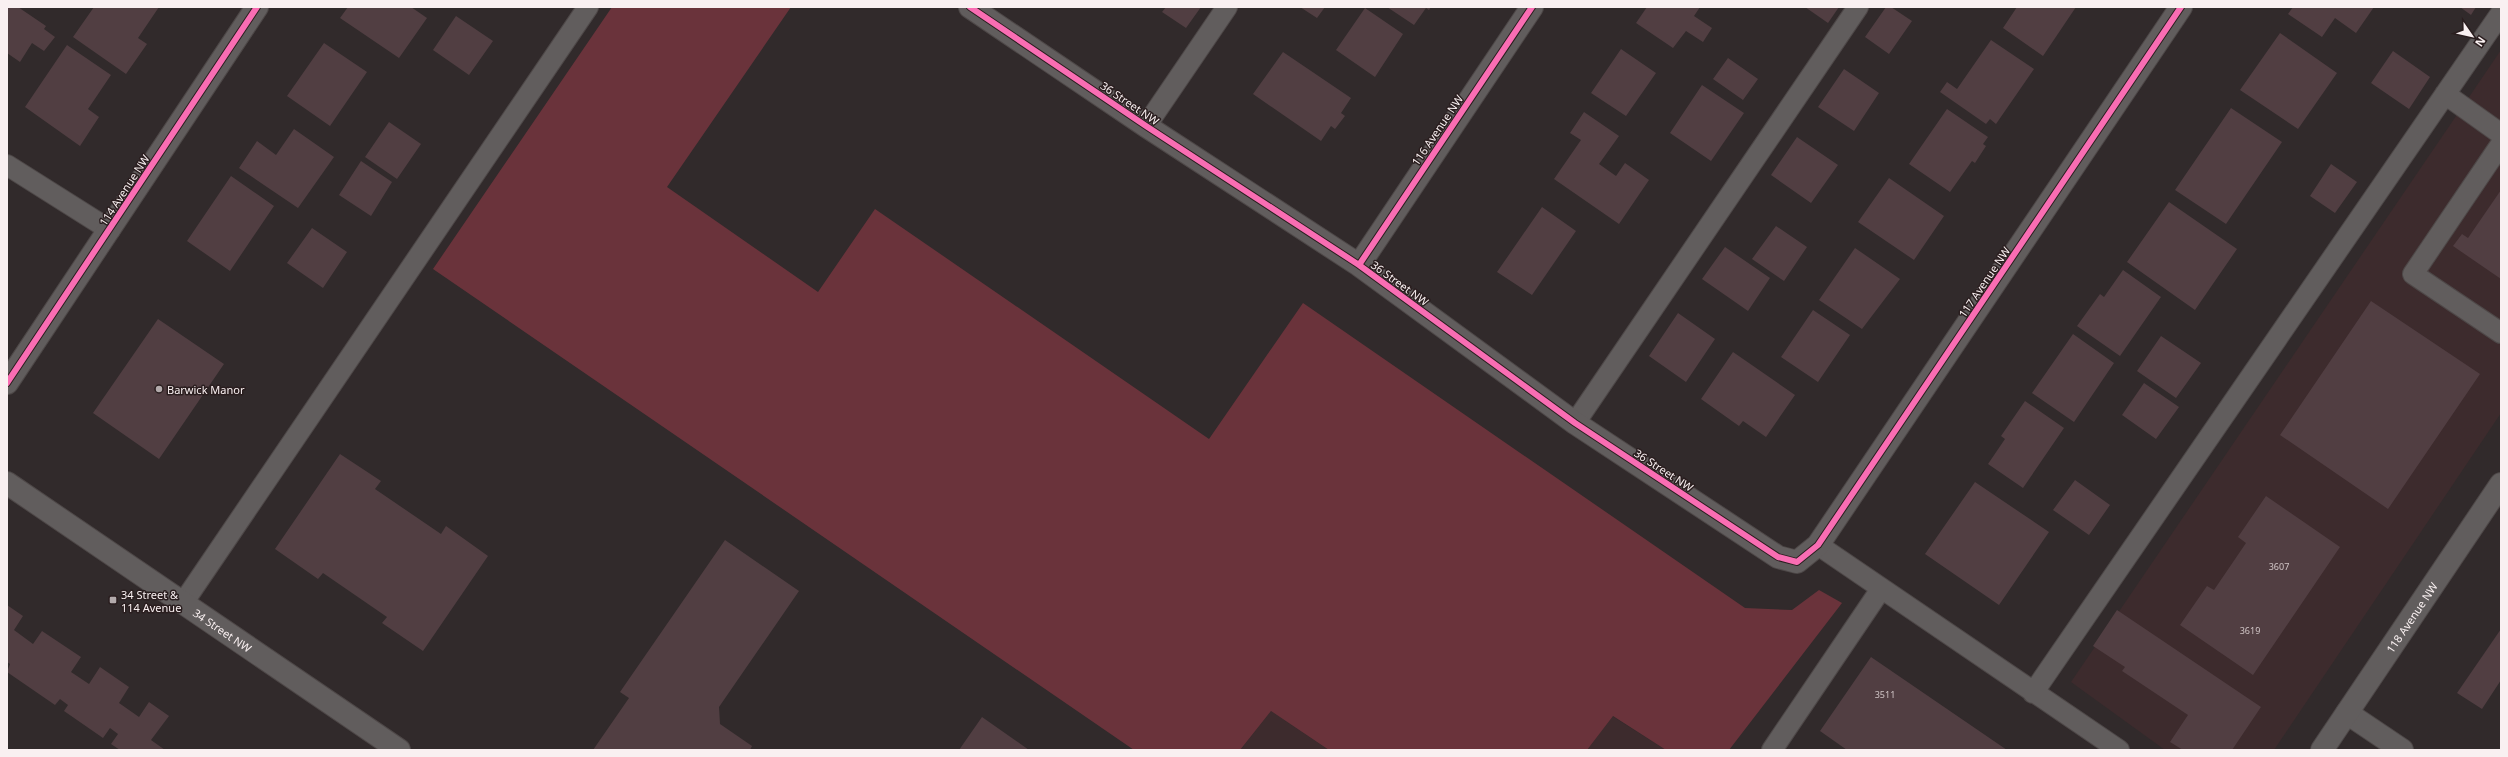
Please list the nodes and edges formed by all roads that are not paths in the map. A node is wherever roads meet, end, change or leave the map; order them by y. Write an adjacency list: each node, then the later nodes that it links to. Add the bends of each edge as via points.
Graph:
1 (257, 7): 14 (street, 114 Avenue NW)
2 (588, 7): 24 (lane)
3 (970, 7): 10 (street, 36 Street NW)
4 (1227, 7): 10 (lane)
5 (1532, 7): 15 (street, 116 Avenue NW)
6 (1858, 7): 18 (lane)
7 (2181, 7): 21 (street, 117 Avenue NW)
8 (2501, 13): 9 (lane)
9 (2445, 94): 11 (lane); 25 (lane)
10 (1146, 126): 15 (street, 36 Street NW)
11 (2501, 134)
12 (2501, 144): 16 (lane, via 2413,274)
13 (7, 165): 14 (lane)
14 (110, 230): 17 (street, 114 Avenue NW)
15 (1359, 265): 18 (street, 36 Street NW)
16 (2501, 333)
17 (7, 383)
18 (1575, 423): 22 (street, 36 Street NW, via 1778,557)
19 (7, 483): 24 (street, 34 Street NW)
20 (2501, 484): 26 (street, 118 Avenue NW)
21 (1818, 545): 22 (street, 117 Avenue NW); 23 (lane)
22 (1797, 562)
23 (1882, 589): 25 (lane); 28 (lane)
24 (183, 602): 27 (street, 34 Street NW)
25 (2033, 693): 29 (lane)
26 (2347, 713): 30 (street, 118 Avenue NW); 31 (street)
27 (399, 750)
28 (1772, 750)
29 (2119, 750)
30 (2322, 750)
31 (2402, 750)

